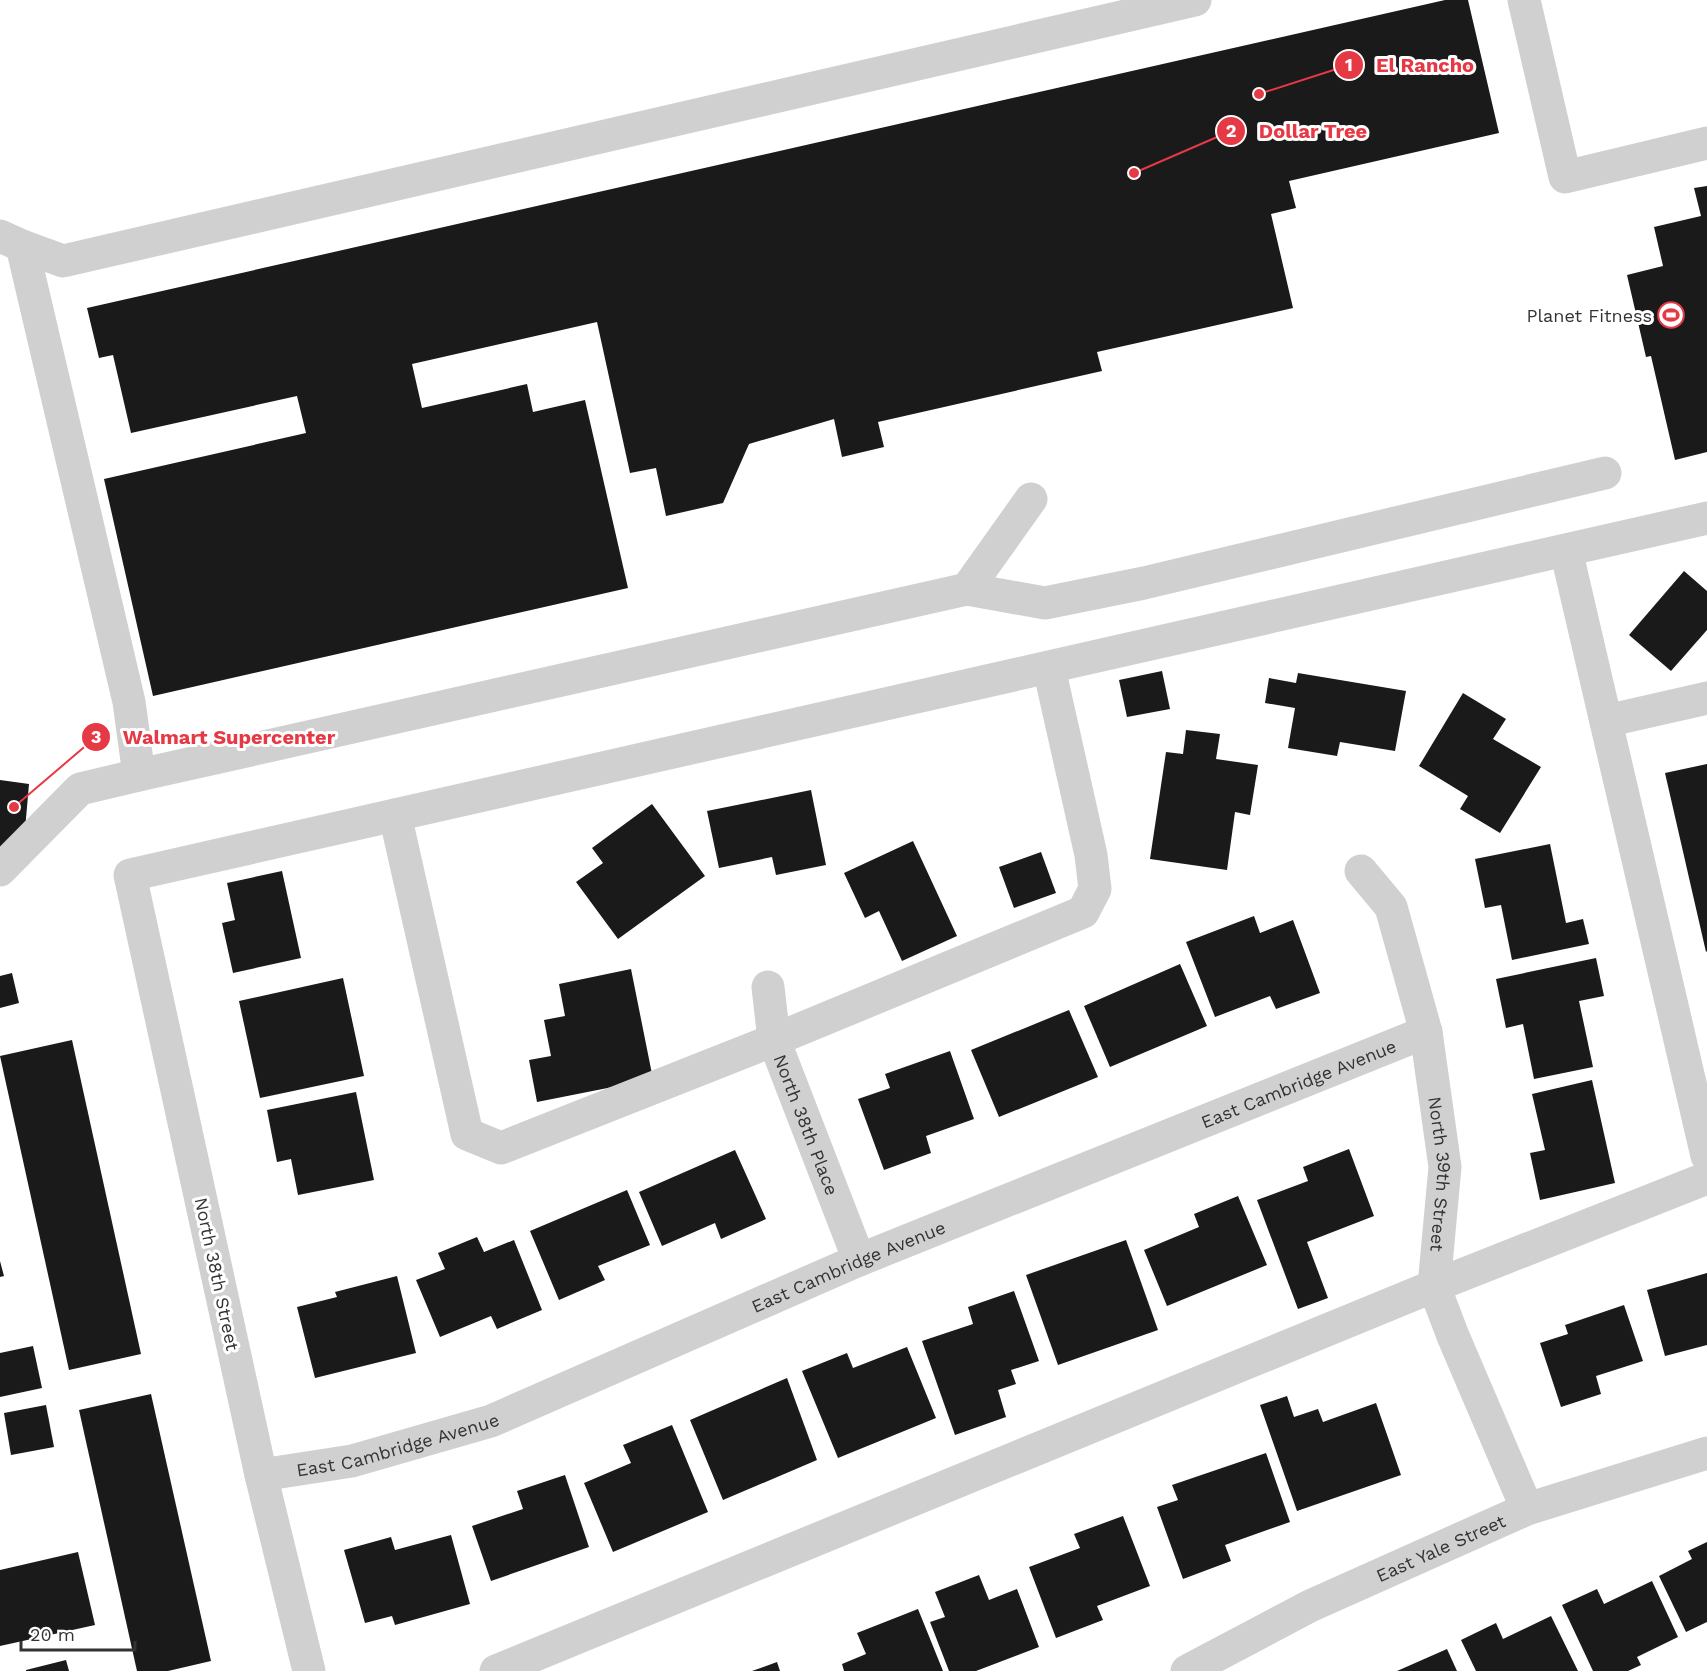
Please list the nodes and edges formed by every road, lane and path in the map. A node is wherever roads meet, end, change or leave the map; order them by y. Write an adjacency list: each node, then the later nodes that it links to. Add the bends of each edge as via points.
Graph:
1 (1195, 0): 4 (street, via 63,261)
2 (1524, 0): 3 (street, via 1565,177)
3 (1707, 143)
4 (11, 241): 13 (street, via 129,702)
5 (1605, 473): 9 (street, via 1144,584 1045,603)
6 (1031, 499): 9 (street)
7 (1707, 518): 8 (street)
8 (1566, 550): 10 (street); 12 (street)
9 (967, 589): 13 (street)
10 (1049, 668): 14 (street); 19 (street, via 1091,855 1095,889 1083,912)
11 (1707, 698): 12 (street)
12 (1606, 722): 20 (street)
13 (139, 775): 15 (street, via 80,789)
14 (395, 815): 19 (street, via 467,1134 501,1148); 25 (street, North 38th Street, via 130,875)
15 (0, 870)
16 (1361, 871): 18 (street, North 39th Street, via 1391,907)
17 (768, 987): 19 (street, North 38th Place)
18 (1426, 1032): 22 (street, East Cambridge Avenue); 23 (street, North 39th Street, via 1445,1167)
19 (774, 1040): 22 (street, North 38th Place)
20 (1707, 1156)
21 (1707, 1178): 23 (street)
22 (859, 1260): 25 (street, East Cambridge Avenue, via 491,1421 352,1461)
23 (1434, 1286): 26 (street, North 39th Street); 28 (street)
24 (1707, 1453): 26 (street, East Yale Street)
25 (261, 1475): 27 (street, North 38th Street)
26 (1527, 1509): 29 (street, East Yale Street, via 1310,1606)
27 (309, 1671)
28 (496, 1671)
29 (1187, 1671)

